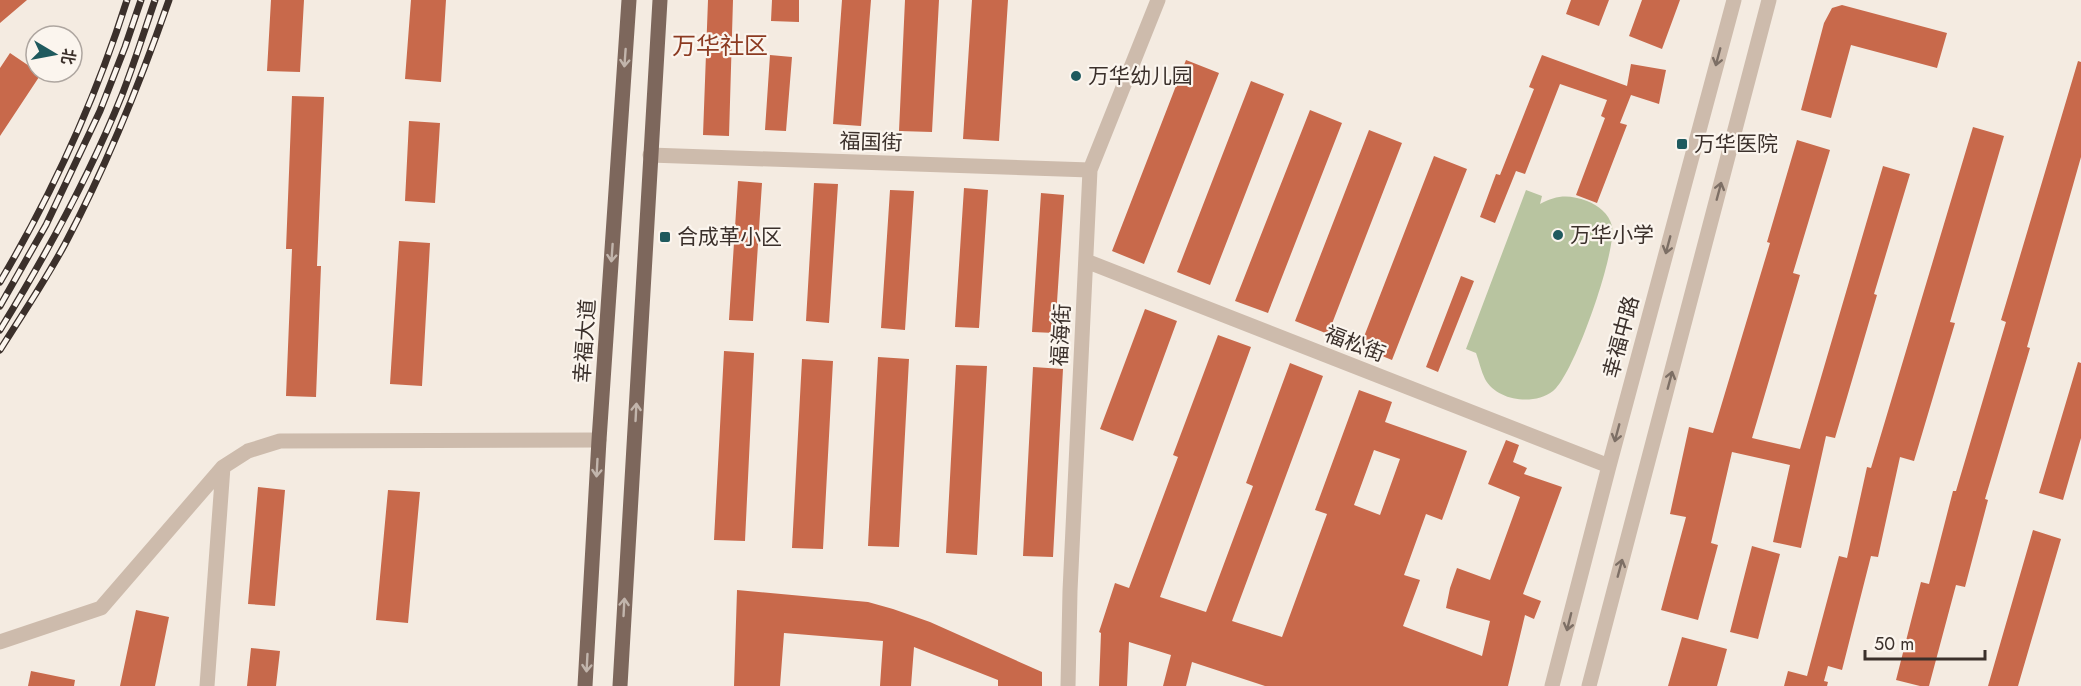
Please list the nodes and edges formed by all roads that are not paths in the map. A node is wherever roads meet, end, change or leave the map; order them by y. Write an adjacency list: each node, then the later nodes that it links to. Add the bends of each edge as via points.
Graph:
1 (629, 0): 9 (main road, 幸福大道, one-way to 9)
2 (660, 0): 6 (main road)
3 (1158, 0): 7 (street, 福海街)
4 (1734, 0): 10 (street, 幸福中路, one-way to 10)
5 (1769, 0): 18 (street, one-way to 5)
6 (650, 155): 7 (street, 福国街); 15 (main road, one-way to 6)
7 (1090, 170): 8 (street, 福海街)
8 (1086, 261): 10 (street, 福松街); 16 (street, 福海街)
9 (599, 440): 11 (street, via 280,441 248,451); 14 (main road, 幸福大道, one-way to 14)
10 (1609, 466): 17 (street, 幸福中路, one-way to 17)
11 (223, 467): 12 (street, via 101,608); 13 (street)
12 (0, 642)
13 (207, 686)
14 (585, 686)
15 (620, 686)
16 (1068, 686)
17 (1552, 686)
18 (1589, 686)

